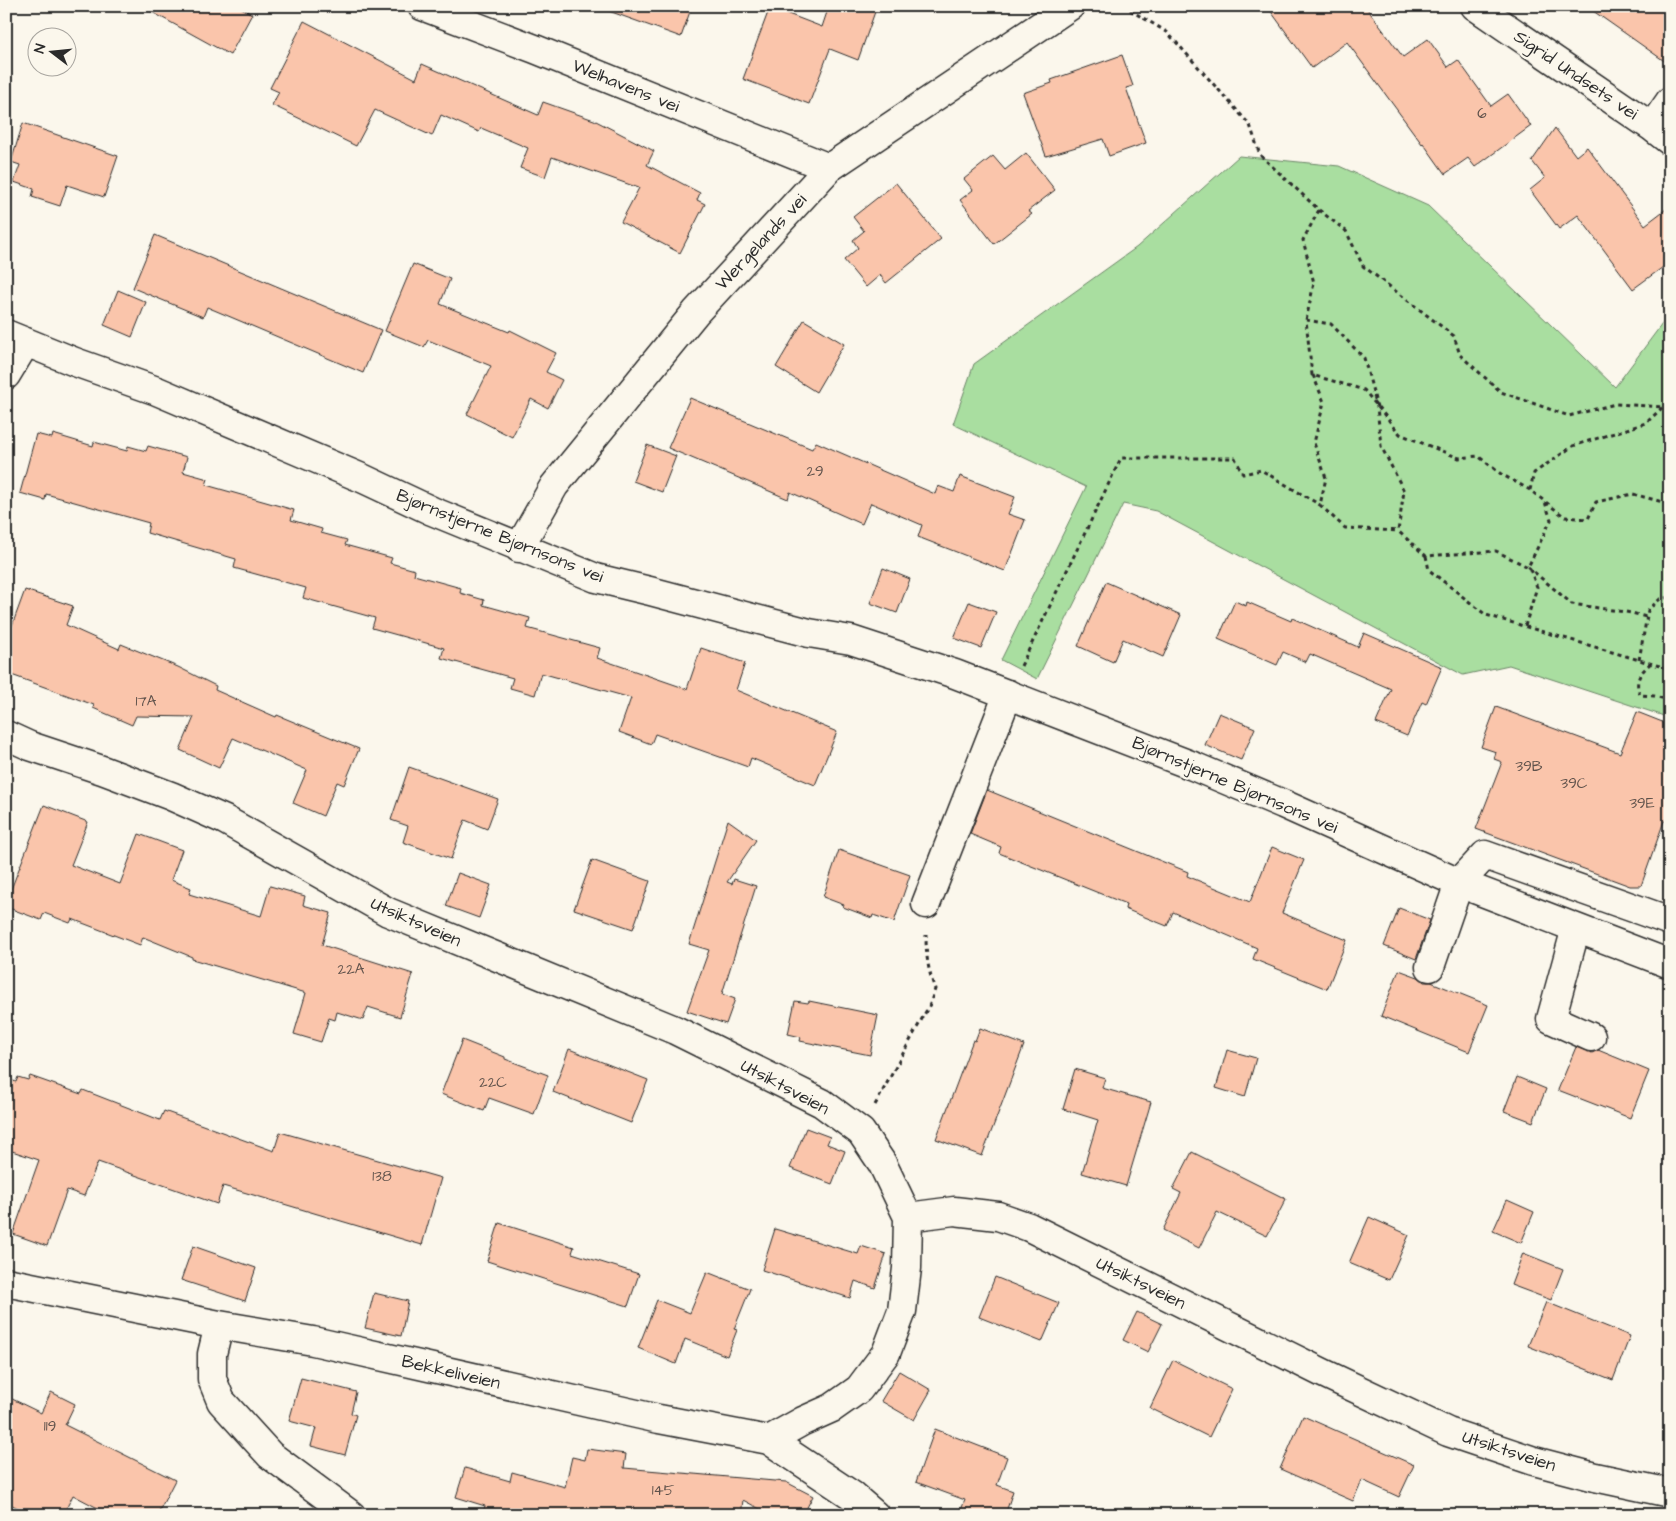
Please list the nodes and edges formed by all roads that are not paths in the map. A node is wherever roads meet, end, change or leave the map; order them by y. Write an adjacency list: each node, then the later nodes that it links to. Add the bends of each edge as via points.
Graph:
1 (422, 6): 6 (street, Welhavens vei)
2 (1070, 6): 6 (street, Wergelands vei)
3 (1475, 6): 5 (street, Sigrid Undsets vei)
4 (1670, 101): 5 (street, Sigrid Undsets vei)
5 (1661, 134)
6 (829, 168): 9 (street, Wergelands vei, via 690,319 554,486)
7 (16, 338): 8 (street); 9 (street, Bjørnstjerne Bjørnsons vei, via 174,398)
8 (6, 375)
9 (519, 548): 10 (street, Bjørnstjerne Bjørnsons vei, via 596,578 809,633 851,640)
10 (1008, 694): 12 (street, Bjørnstjerne Bjørnsons vei, via 1220,777); 13 (street)
11 (6, 735): 19 (street, Utsiktsveien, via 225,820 388,912 675,1030 822,1103 861,1132 882,1163)
12 (1459, 883): 14 (street, via 1485,855); 15 (street, Bjørnstjerne Bjørnsons vei); 17 (street)
13 (926, 904)
14 (1670, 921)
15 (1576, 928): 16 (street, Bjørnstjerne Bjørnsons vei); 18 (street, via 1551,1019)
16 (1670, 964)
17 (1430, 967)
18 (1591, 1037)
19 (908, 1217): 22 (street, via 902,1311 886,1353 858,1389 832,1408); 23 (street, Utsiktsveien, via 954,1211 998,1216 1029,1227 1448,1432 1534,1461)
20 (6, 1282): 21 (street, Bekkeliveien)
21 (219, 1325): 22 (street, Bekkeliveien, via 314,1341 658,1419); 24 (street, via 212,1354 212,1379 221,1401 270,1455)
22 (769, 1440): 25 (street, Bekkeliveien, via 853,1496)
23 (1670, 1493)
24 (351, 1515)
25 (875, 1515)

